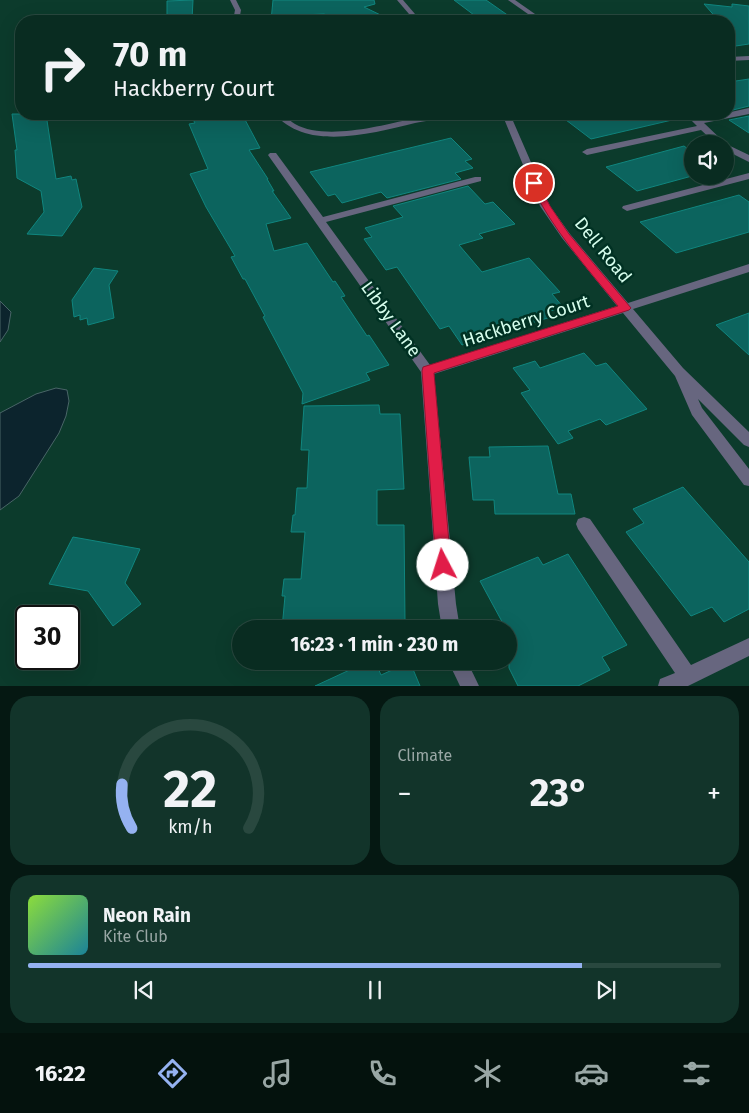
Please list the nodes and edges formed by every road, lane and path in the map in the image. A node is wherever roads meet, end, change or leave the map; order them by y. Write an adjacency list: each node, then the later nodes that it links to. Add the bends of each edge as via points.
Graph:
1 (233, 0): 4 (street)
2 (400, 0): 5 (street)
3 (511, 0): 6 (street)
4 (239, 15)
5 (413, 15)
6 (533, 15)
7 (749, 58): 8 (street)
8 (735, 59)
9 (749, 111): 10 (street)
10 (735, 115)
11 (283, 120): 12 (street, via 306,131 336,135)
12 (413, 120)
13 (508, 120): 27 (street, Dell Road, via 545,206)
14 (696, 120): 16 (street)
15 (715, 120): 16 (street)
16 (700, 124): 17 (street); 19 (street)
17 (713, 135)
18 (734, 151): 21 (street)
19 (587, 152)
20 (273, 155): 25 (street, Libby Lane)
21 (749, 159)
22 (749, 176): 24 (street)
23 (478, 179): 25 (street)
24 (627, 208)
25 (320, 221): 28 (street, Libby Lane)
26 (749, 268): 27 (street, Hackberry Court)
27 (626, 308): 28 (street, Hackberry Court); 29 (street, Dell Road)
28 (428, 371): 33 (street, Libby Lane)
29 (678, 371): 30 (street, Dell Road); 31 (street, Dell Road, via 697,411)
30 (749, 441)
31 (749, 480)
32 (584, 524): 36 (street)
33 (449, 620)
34 (749, 647): 36 (street)
35 (462, 670): 37 (street)
36 (688, 676): 38 (street)
37 (470, 686)
38 (667, 686)

